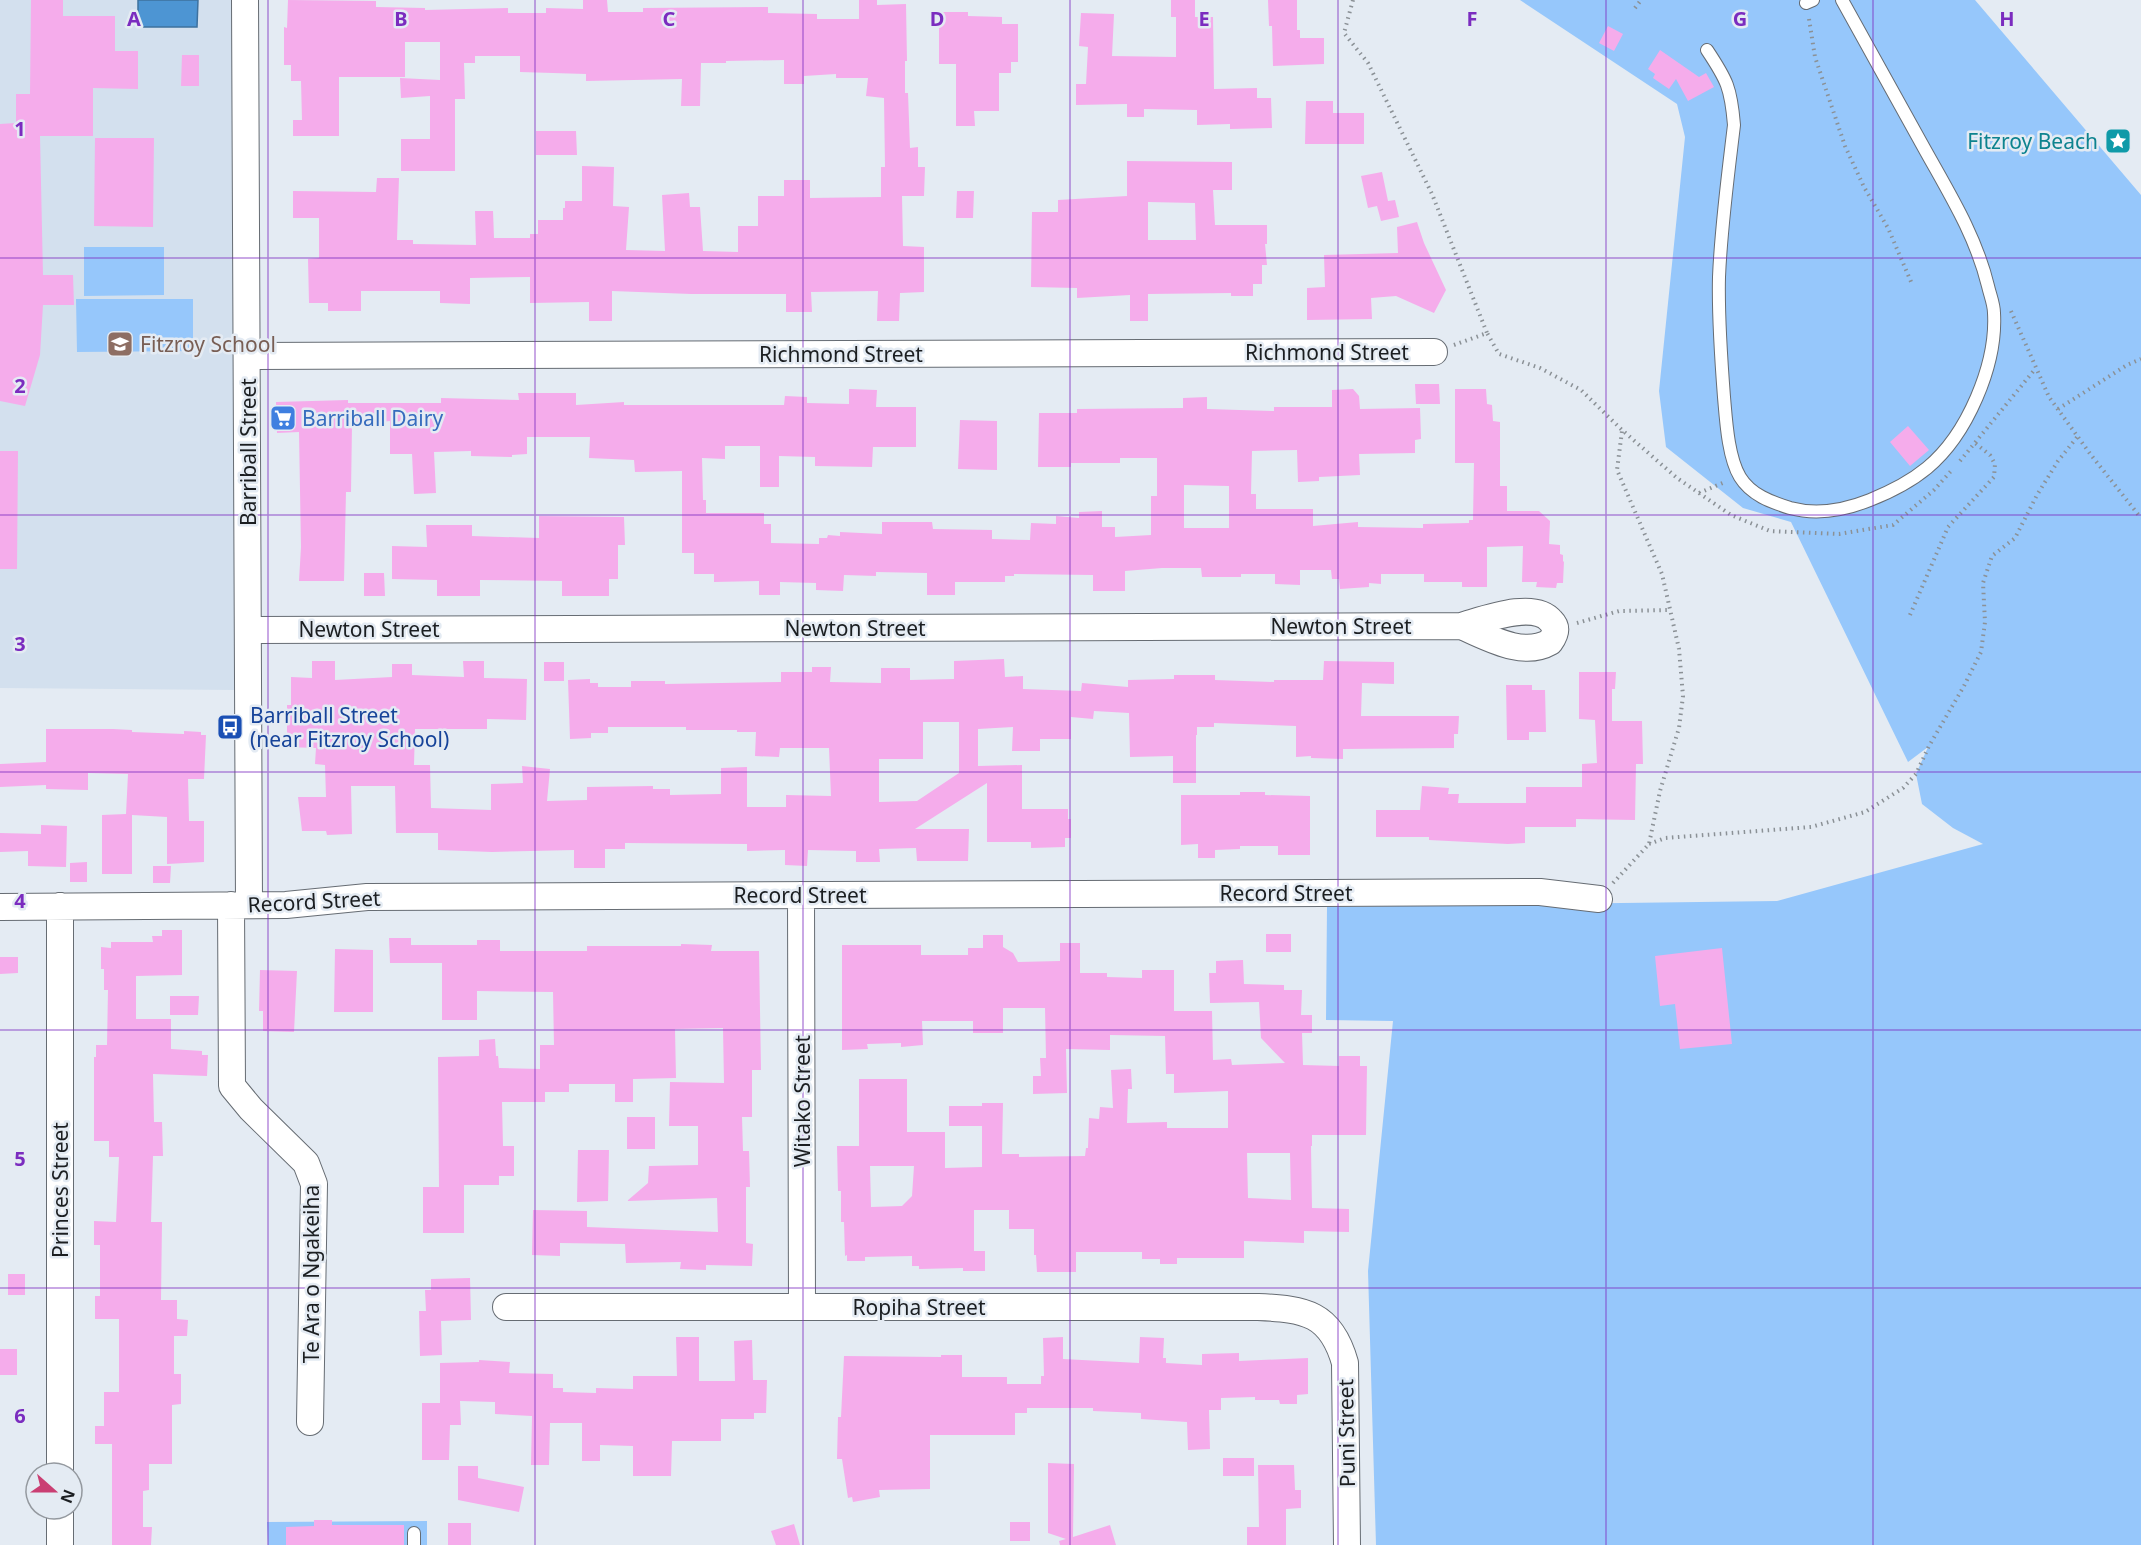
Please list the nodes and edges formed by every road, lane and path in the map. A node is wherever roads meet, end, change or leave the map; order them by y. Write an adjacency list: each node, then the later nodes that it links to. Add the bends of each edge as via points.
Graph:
1 (245, 0): 11 (street, Barriball Street)
2 (1353, 0): 9 (path, via 1344,33 1368,63 1431,194)
3 (1641, 0): 6 (path)
4 (1842, 0): 14 (lane, via 1969,228 1984,270 1994,310 1994,337 1980,389)
5 (1809, 2): 8 (path, via 1815,57 1845,146 1888,228)
6 (1635, 8)
7 (1707, 50): 17 (lane, via 1726,79 1734,125 1719,277 1727,433)
8 (1911, 284)
9 (1487, 333): 10 (path); 15 (path, via 1499,354 1539,368 1581,390)
10 (1434, 352): 11 (street, Richmond Street)
11 (248, 356): 24 (street, Barriball Street)
12 (2141, 359): 13 (path)
13 (2058, 409)
14 (1959, 429): 17 (lane, via 1928,467 1885,494 1853,507 1799,510 1770,502 1749,489); 21 (path, via 1990,455 1995,464 1994,477 1948,527)
15 (1622, 430): 18 (path); 20 (path, via 1617,470 1662,574)
16 (2078, 436): 25 (path, via 2037,495 2015,538 1992,556 1983,583 1985,622 1981,652 1916,774 1903,788 1865,812 1811,827 1665,838)
17 (1739, 476): 18 (path)
18 (1699, 493): 19 (path, via 1731,515 1770,531)
19 (1797, 533)
20 (1670, 610): 23 (path, via 1619,611); 25 (path, via 1679,649 1683,696 1679,728)
21 (1910, 615)
22 (1461, 626): 23 (street, Newton Street, via 1528,612 1550,618); 23 (street, Newton Street, via 1524,648 1550,642); 24 (street, Newton Street)
23 (1556, 629)
24 (249, 630): 28 (street, Barriball Street)
25 (1648, 844): 27 (path)
26 (801, 895): 27 (street, Record Street, via 1540,892); 28 (street, Record Street, via 367,897); 32 (street, Witako Street)
27 (1599, 899)
28 (240, 904): 29 (street, Record Street); 34 (street, Te Ara o Ngakeiha, via 232,1086 306,1163 314,1184)
29 (60, 906): 30 (street, Record Street); 35 (street, Princes Street)
30 (0, 907)
31 (506, 1307): 32 (street, Ropiha Street)
32 (802, 1307): 33 (street, Ropiha Street, via 1258,1307 1291,1309 1312,1316)
33 (1327, 1327): 38 (street, Puni Street, via 1339,1342 1345,1363)
34 (310, 1422)
35 (60, 1461)
36 (60, 1521): 37 (street)
37 (60, 1545)
38 (1347, 1545)

